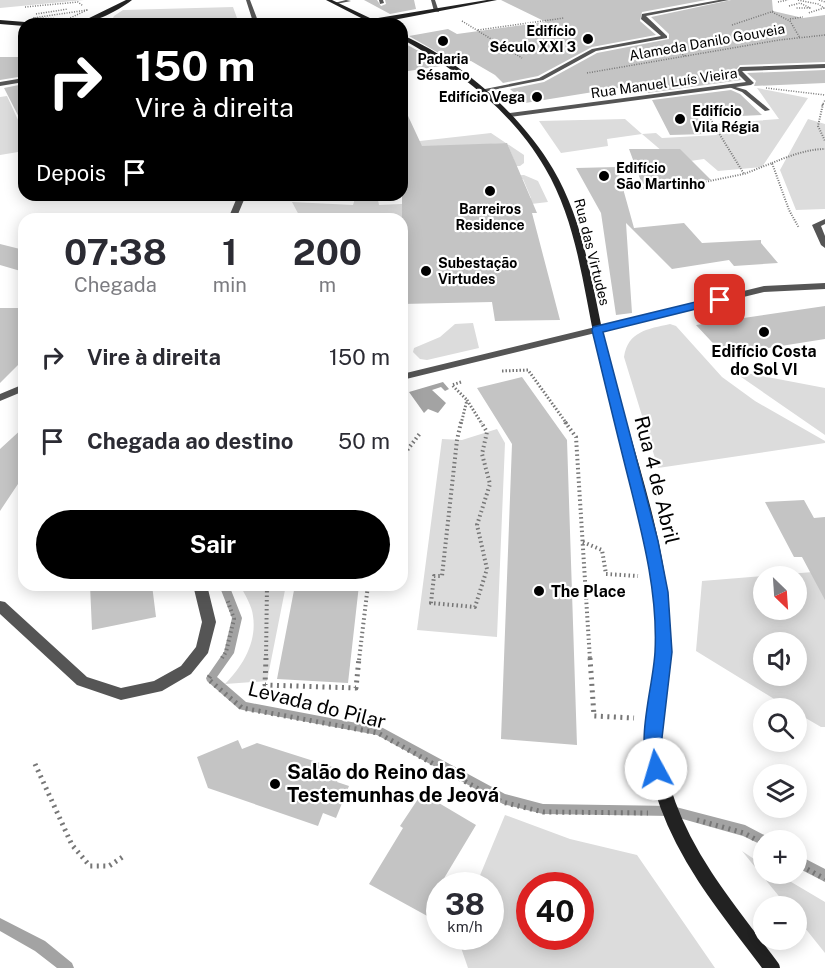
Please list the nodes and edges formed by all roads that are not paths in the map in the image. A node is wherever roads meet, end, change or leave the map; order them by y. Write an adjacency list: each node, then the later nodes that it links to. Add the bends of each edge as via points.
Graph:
1 (130, 0): 9 (street)
2 (248, 0): 13 (street)
3 (328, 0): 8 (street)
4 (433, 0): 10 (street)
5 (495, 0): 10 (street)
6 (727, 0): 23 (street, via 644,15 665,37 594,50 541,79)
7 (349, 1): 8 (street)
8 (336, 3): 14 (street)
9 (116, 8): 11 (street); 12 (street)
10 (440, 10): 15 (street)
11 (93, 18)
12 (103, 18)
13 (255, 18)
14 (359, 18)
15 (401, 18)
16 (0, 22): 17 (street)
17 (18, 23)
18 (408, 39): 23 (street, Rua das Virtudes, via 437,55)
19 (825, 66): 22 (street, Rua Manuel Luís Vieira, via 738,70 752,82)
20 (18, 81): 21 (street)
21 (0, 84)
22 (731, 86): 24 (street, via 744,91); 25 (street, Rua Manuel Luís Vieira)
23 (483, 90): 25 (street, Rua das Virtudes)
24 (767, 110)
25 (510, 115): 29 (street, Rua das Virtudes, via 543,158 564,197 575,228)
26 (825, 221): 27 (street, via 816,225)
27 (825, 245)
28 (825, 285): 29 (street, via 764,289)
29 (597, 330): 30 (street); 35 (street, Rua 4 de Abril, bridge, via 661,592 663,652 653,738 664,800 710,885)
30 (408, 376)
31 (18, 390): 32 (street)
32 (0, 398)
33 (201, 591): 34 (street, via 209,622 203,649 186,670 157,687 121,694 82,681)
34 (0, 606)
35 (772, 968)

